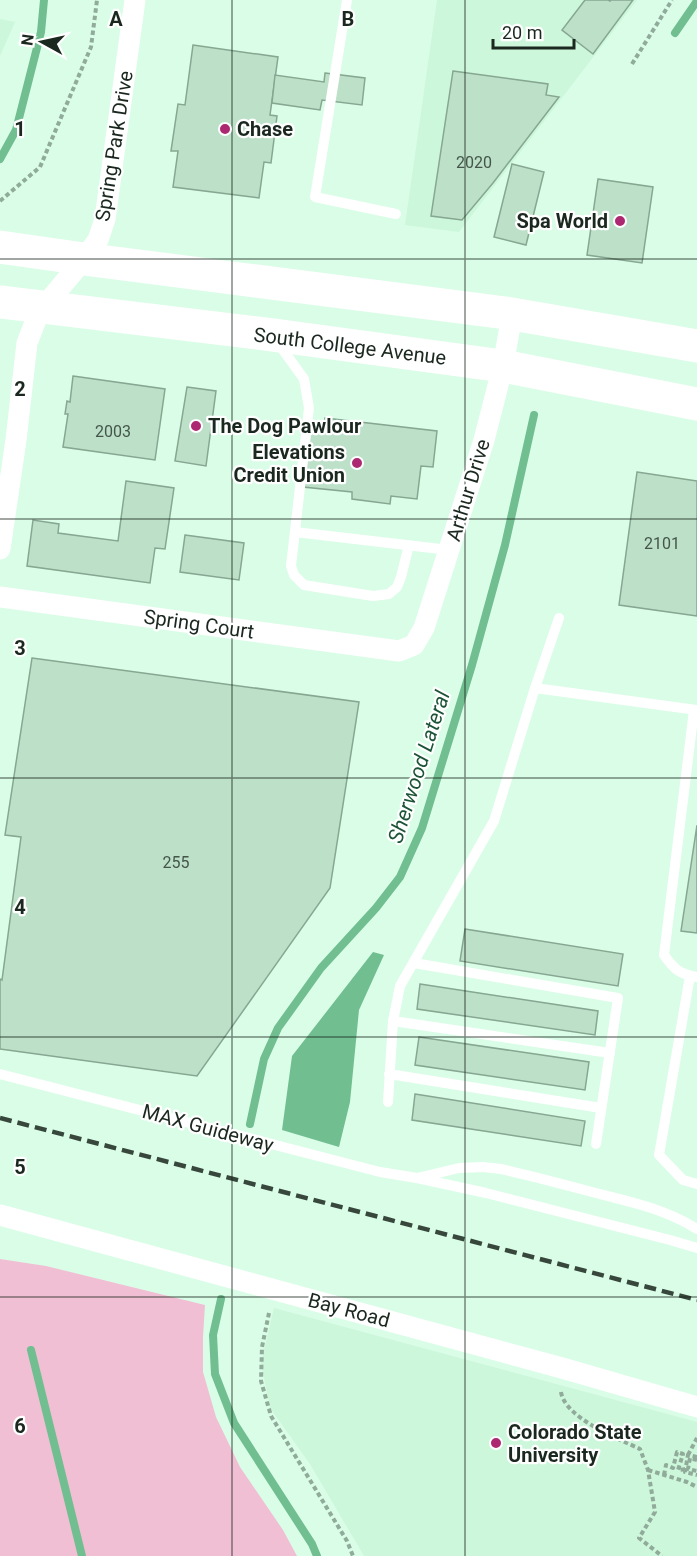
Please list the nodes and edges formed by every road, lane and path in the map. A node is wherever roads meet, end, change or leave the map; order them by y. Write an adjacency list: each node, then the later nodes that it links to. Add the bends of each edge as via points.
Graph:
1 (98, 0): 6 (path, via 91,47 40,167)
2 (135, 0): 9 (street, Spring Park Drive, via 105,219 98,240)
3 (347, 0): 7 (lane, via 315,197)
4 (672, 0): 5 (path)
5 (632, 64)
6 (0, 201)
7 (396, 214)
8 (0, 247): 9 (highway)
9 (84, 259): 11 (street, Spring Park Drive); 12 (highway)
10 (0, 302): 11 (highway, South College Avenue)
11 (43, 308): 13 (highway, South College Avenue); 19 (street, Spring Park Drive, via 26,350)
12 (512, 315): 14 (highway); 15 (street, Arthur Drive)
13 (273, 335): 15 (highway, South College Avenue); 17 (lane, via 304,379 309,408)
14 (697, 346)
15 (503, 366): 16 (highway, South College Avenue); 20 (street, Arthur Drive)
16 (697, 404)
17 (295, 532): 18 (lane); 18 (lane, via 291,566 304,585 374,596 389,594 397,587)
18 (409, 545): 20 (lane)
19 (0, 549)
20 (449, 550): 23 (street, Arthur Drive, via 424,628 414,645)
21 (0, 597): 23 (street, Spring Court)
22 (559, 618): 24 (lane)
23 (399, 651)
24 (535, 688): 25 (lane); 26 (lane, via 494,821)
25 (696, 710): 27 (lane, via 664,955 675,970)
26 (414, 963): 28 (lane, via 400,986); 29 (lane, via 618,998)
27 (693, 976): 36 (lane, via 659,1155 683,1180)
28 (393, 1021): 29 (lane); 31 (lane)
29 (610, 1053): 33 (lane)
30 (0, 1074): 35 (lane, MAX Guideway, via 380,1172)
31 (389, 1074): 32 (lane); 33 (lane)
32 (388, 1102)
33 (601, 1108): 34 (lane)
34 (596, 1144)
35 (417, 1178): 38 (lane, MAX Guideway, via 459,1168 501,1169 635,1203); 39 (lane, MAX Guideway)
36 (697, 1184)
37 (0, 1215): 40 (street, Bay Road)
38 (697, 1229)
39 (697, 1248)
40 (274, 1290): 41 (street, Bay Road); 51 (path, via 262,1347 264,1393 271,1416)
41 (562, 1368): 42 (street, Bay Road); 47 (path, via 562,1399 581,1419 640,1449)
42 (697, 1407)
43 (697, 1438): 44 (path)
44 (688, 1455): 45 (path); 48 (path, via 685,1472)
45 (697, 1459): 46 (path, via 690,1458)
46 (688, 1469): 48 (path); 49 (path, via 678,1470 683,1454 677,1452 673,1468 666,1465)
47 (648, 1470): 49 (path); 52 (path, via 655,1512 639,1538)
48 (697, 1473)
49 (664, 1475): 50 (path)
50 (697, 1487)
51 (353, 1556)
52 (662, 1556)

